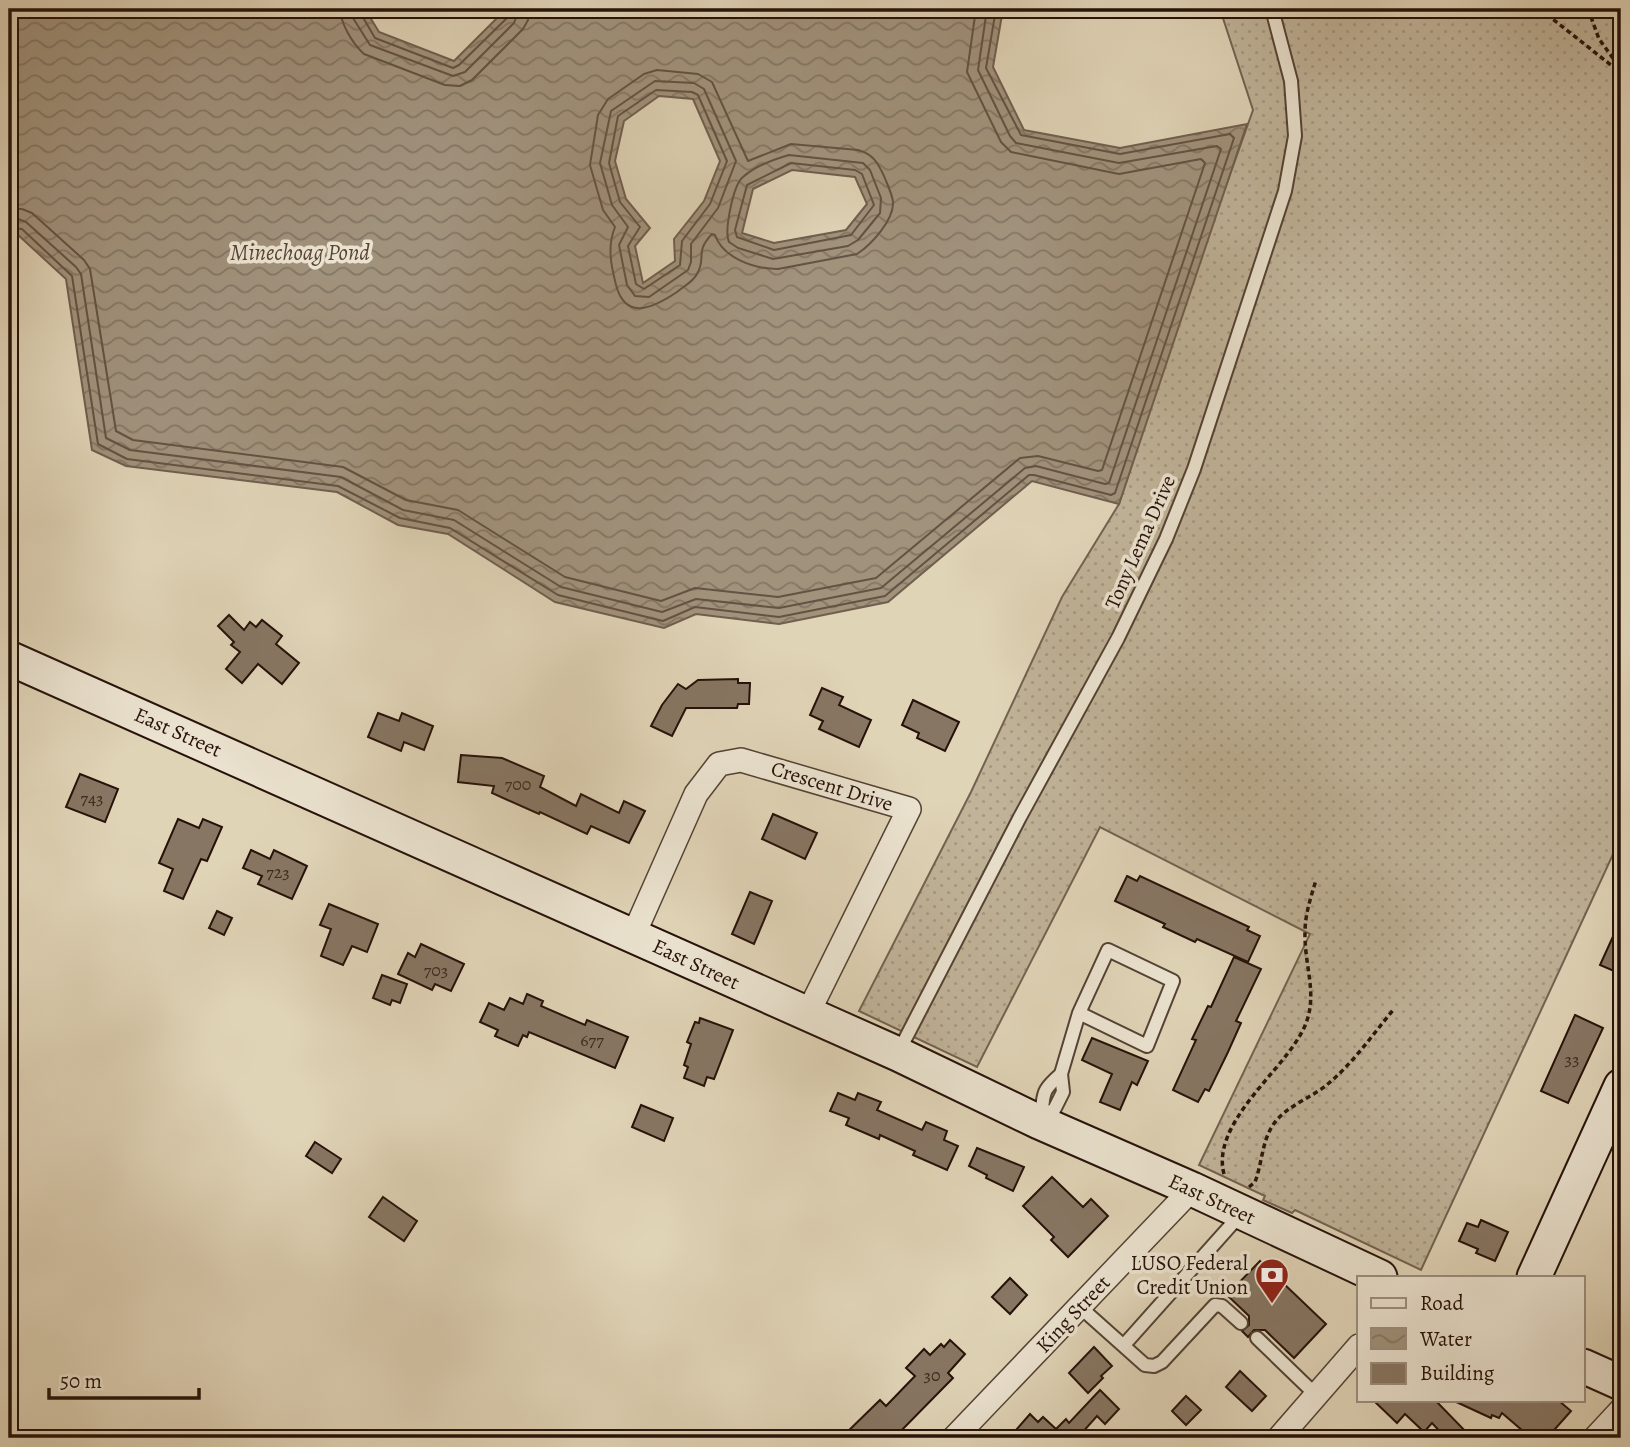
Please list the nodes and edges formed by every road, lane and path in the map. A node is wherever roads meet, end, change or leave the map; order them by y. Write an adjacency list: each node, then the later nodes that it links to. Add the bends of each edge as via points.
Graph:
1 (1272, 9): 11 (lane, Tony Lema Drive, via 1291,80 1296,136 1286,191 1194,469 1118,638)
2 (1540, 9): 4 (path)
3 (1588, 9): 4 (path, via 1599,39)
4 (1621, 71)
5 (9, 658): 7 (main road, East Street)
6 (1316, 880): 14 (path, via 1304,934 1312,985 1307,1022 1229,1133 1222,1154)
7 (634, 936): 10 (main road, East Street); 10 (street, Crescent Drive, via 696,794 719,764 741,760 909,810)
8 (1394, 1009): 16 (path, via 1345,1069 1275,1122 1255,1182)
9 (1079, 1013): 9 (lane, via 1108,950 1173,981 1147,1046); 13 (lane, via 1061,1074 1048,1085 1041,1102)
10 (807, 1015): 11 (main road, East Street)
11 (898, 1054): 13 (main road, East Street)
12 (1621, 1086): 18 (main road)
13 (1040, 1118): 15 (main road, East Street)
14 (1225, 1180)
15 (1192, 1189): 16 (main road, East Street); 19 (street, King Street)
16 (1243, 1201): 17 (main road, East Street); 22 (lane)
17 (1378, 1276)
18 (1534, 1276)
19 (1080, 1307): 22 (lane); 28 (street, King Street)
20 (1241, 1323): 22 (lane, via 1215,1305 1154,1366 1145,1365)
21 (1257, 1338): 26 (lane)
22 (1124, 1345)
23 (1357, 1348): 26 (street)
24 (1584, 1366): 25 (main road)
25 (1621, 1383)
26 (1316, 1395): 29 (street)
27 (1621, 1410): 30 (street)
28 (954, 1438)
29 (1279, 1438)
30 (1595, 1438)

